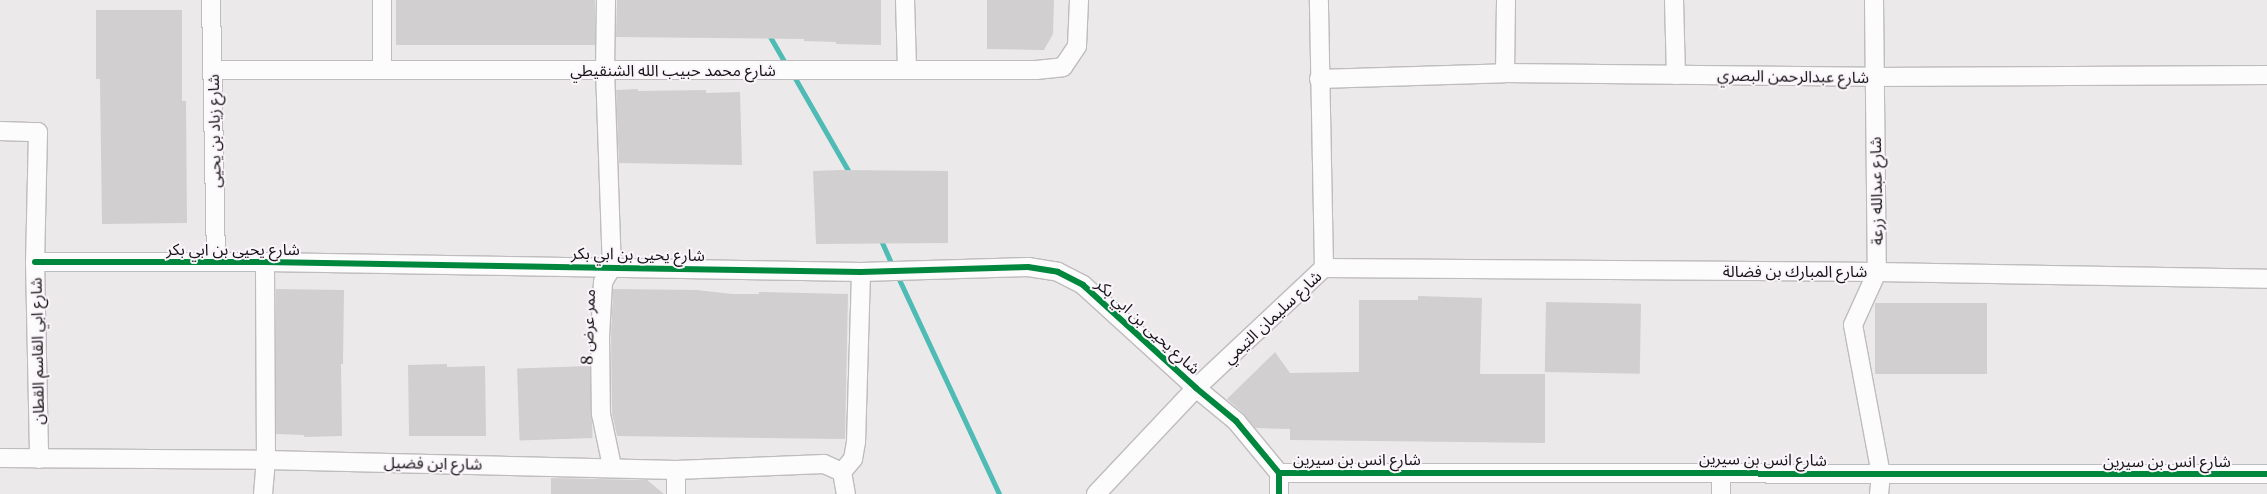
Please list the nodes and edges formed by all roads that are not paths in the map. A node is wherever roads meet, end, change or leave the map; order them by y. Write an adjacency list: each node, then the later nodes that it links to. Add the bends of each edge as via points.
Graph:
1 (211, 0): 12 (street, شارع زياد بن يحيى)
2 (382, 0): 10 (street)
3 (606, 0): 13 (street, ممر عرض 8)
4 (905, 0): 11 (street)
5 (1078, 0): 11 (street, شارع محمد حبيب الله الشنقيطي, via 1077,46 1064,67 1036,70)
6 (1319, 0): 18 (street, شارع سليمان التيمي)
7 (1506, 0): 14 (street)
8 (1674, 0): 15 (street)
9 (1874, 0): 17 (street, شارع عبدالله زرعة)
10 (382, 69): 12 (street, شارع محمد حبيب الله الشنقيطي); 13 (street, شارع محمد حبيب الله الشنقيطي)
11 (906, 69): 13 (street, شارع محمد حبيب الله الشنقيطي)
12 (212, 70): 21 (street, شارع زياد بن يحيى)
13 (605, 70): 23 (street, ممر عرض 8)
14 (1505, 73): 15 (street, شارع عبدالرحمن البصري); 18 (street, شارع عبدالرحمن البصري)
15 (1676, 75): 17 (street, شارع عبدالرحمن البصري)
16 (2267, 75): 17 (street, شارع عبدالرحمن البصري)
17 (1874, 77): 26 (street, شارع عبدالله زرعة)
18 (1319, 78): 24 (street, شارع سليمان التيمي)
19 (0, 132): 20 (street, شارع ابي القاسم القطان, via 38,132)
20 (35, 262): 21 (street, شارع يحيى بن ابي بكر); 30 (street, شارع ابي القاسم القطان)
21 (216, 262): 22 (street, شارع يحيى بن ابي بكر)
22 (265, 262): 23 (street, شارع يحيى بن ابي بكر); 31 (street)
23 (612, 266): 25 (street, شارع يحيى بن ابي بكر); 32 (street, ممر عرض 8, via 603,282 600,337 601,414)
24 (1324, 268): 26 (street, شارع المبارك بن فضالة); 28 (street, شارع سليمان التيمي)
25 (862, 272): 28 (street, شارع يحيى بن ابي بكر, via 1028,267 1058,272 1083,285); 34 (street, via 856,442 853,459)
26 (1877, 272): 27 (street, شارع المبارك بن فضالة); 38 (street, شارع عبدالله زرعة, via 1853,325)
27 (2267, 279)
28 (1196, 388): 36 (street, شارع يحيى بن ابي بكر, via 1236,421); 42 (street, شارع سليمان التيمي)
29 (0, 458): 30 (street, شارع ابن فضيل)
30 (39, 459): 31 (street, شارع ابن فضيل)
31 (266, 460): 32 (street, شارع ابن فضيل); 39 (street)
32 (612, 466): 33 (street, شارع ابن فضيل)
33 (676, 470): 34 (street, شارع ابن فضيل, via 824,464); 40 (street)
34 (842, 472): 41 (street)
35 (1721, 472): 36 (street, شارع انس بن سيرين); 38 (street, شارع انس بن سيرين); 44 (street)
36 (1279, 473): 43 (street, شارع انس بن سيرين)
37 (2267, 474): 38 (street, شارع انس بن سيرين)
38 (1881, 475): 45 (street, شارع عبدالله زرعة)
39 (263, 494)
40 (676, 494)
41 (846, 494)
42 (1096, 494)
43 (1279, 494)
44 (1720, 494)
45 (1879, 494)

